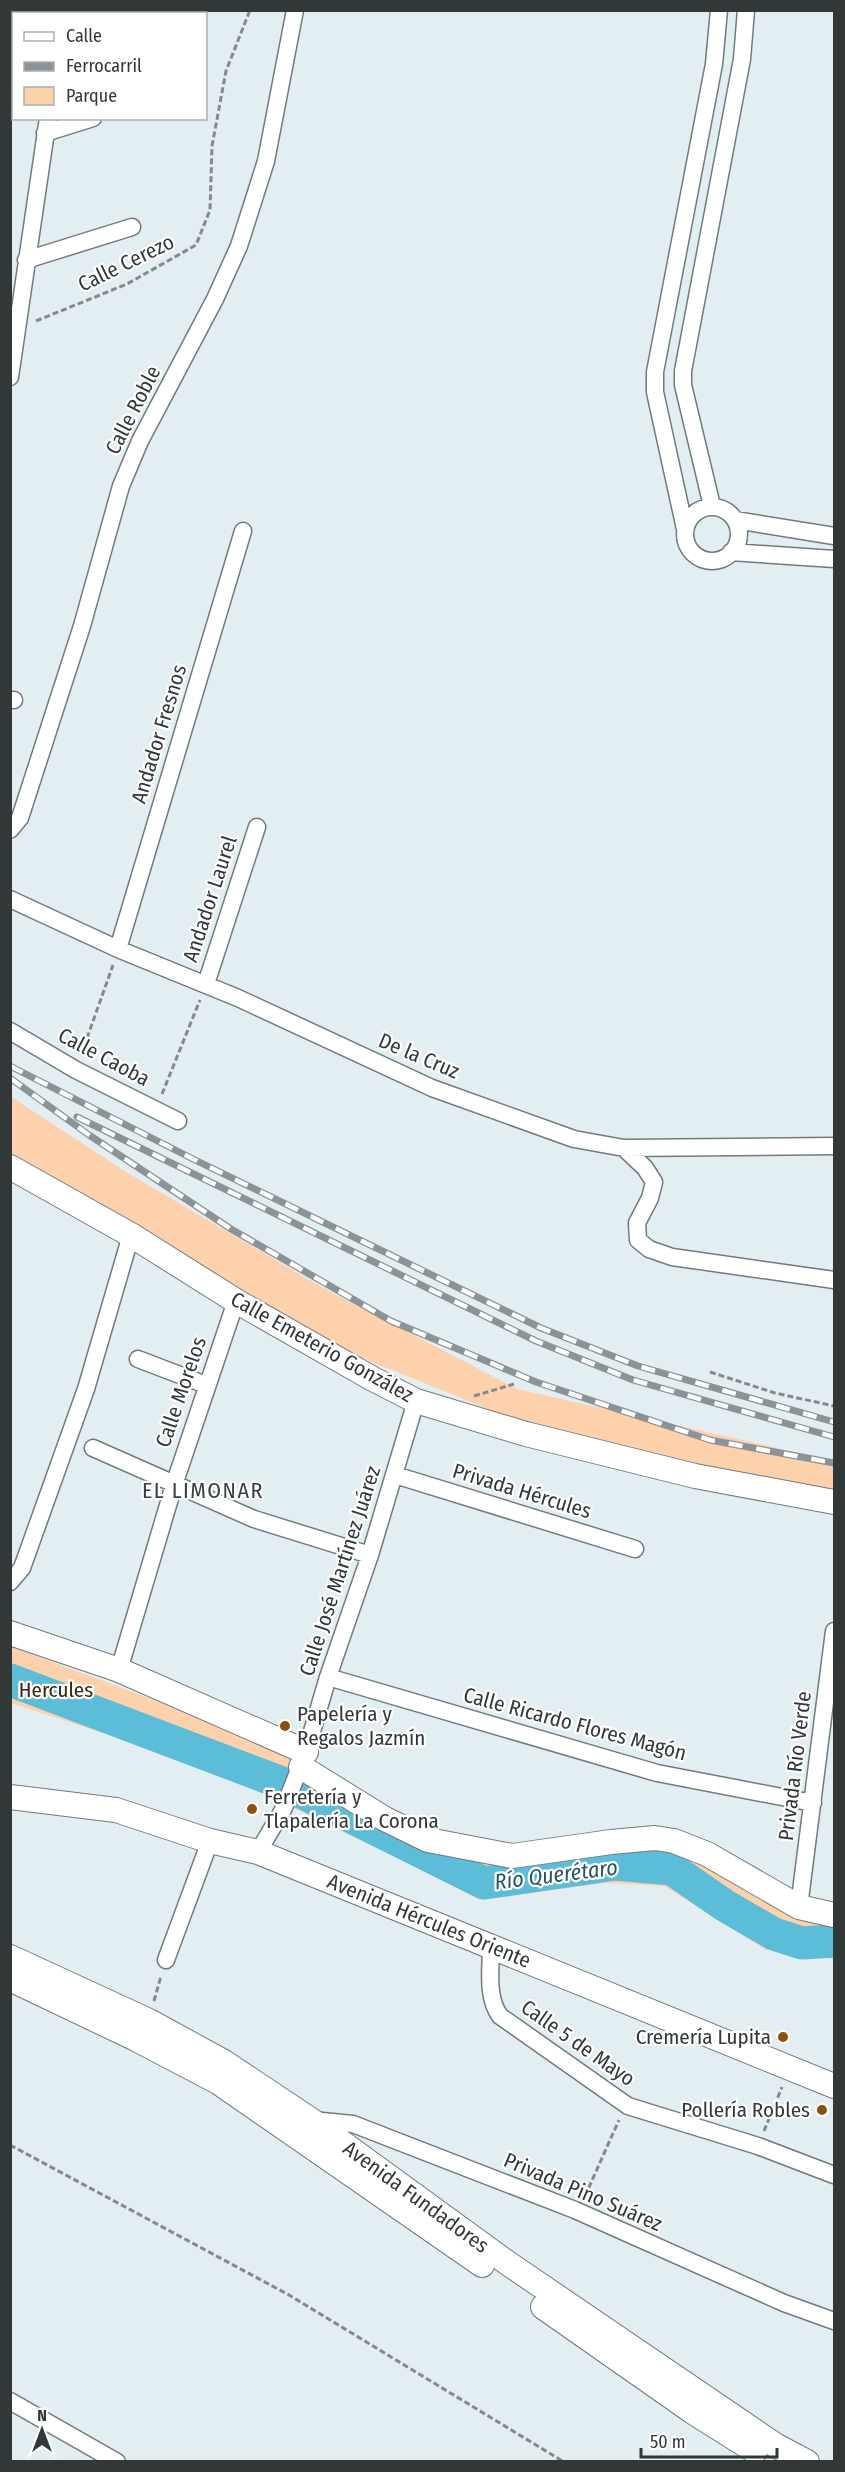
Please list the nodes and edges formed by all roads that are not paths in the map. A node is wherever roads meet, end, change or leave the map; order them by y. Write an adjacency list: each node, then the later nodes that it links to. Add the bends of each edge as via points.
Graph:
1 (295, 10): 17 (street, Calle Roble, via 266,161 239,246 121,486 82,626 20,818)
2 (719, 10): 11 (street, via 714,64 655,372 655,392)
3 (746, 10): 9 (street, via 742,59 683,370 683,385)
4 (82, 120): 5 (street)
5 (47, 126): 7 (street)
6 (132, 227): 7 (street)
7 (26, 260): 8 (street)
8 (10, 377)
9 (712, 506): 10 (street, via 726,510); 11 (street, via 690,517)
10 (735, 520): 13 (street); 14 (street, via 739,531)
11 (685, 529): 14 (street, via 686,543 694,554 706,560 720,560)
12 (243, 531): 19 (street, Andador Fresnos)
13 (834, 536)
14 (731, 552): 15 (street)
15 (834, 559)
16 (257, 827): 20 (street, Andador Laurel)
17 (10, 830)
18 (10, 899): 19 (street, De la Cruz)
19 (118, 949): 20 (street, De la Cruz)
20 (206, 984): 24 (street, De la Cruz, via 432,1088 574,1139)
21 (10, 1031): 22 (street, Calle Caoba, via 76,1070)
22 (178, 1121)
23 (834, 1146): 24 (street, De la Cruz)
24 (624, 1148): 27 (street, via 654,1182 637,1223 638,1240 648,1249 672,1257)
25 (10, 1167): 26 (street, Calle Emeterio González)
26 (131, 1235): 28 (street, Calle Emeterio González); 38 (street, via 82,1400 22,1568)
27 (834, 1280)
28 (236, 1301): 30 (street, Calle Morelos); 31 (street, Calle Emeterio González)
29 (138, 1359): 30 (street)
30 (206, 1385): 34 (street, Calle Morelos)
31 (416, 1401): 33 (street, Calle José Martínez Juárez); 35 (street, Calle Emeterio González, via 526,1434 695,1476)
32 (93, 1448): 34 (street)
33 (395, 1475): 36 (street, Privada Hércules); 37 (street, Calle José Martínez Juárez)
34 (174, 1485): 37 (street, via 254,1519); 41 (street, Calle Morelos)
35 (834, 1503)
36 (635, 1549)
37 (370, 1555): 42 (street, Calle José Martínez Juárez)
38 (10, 1582)
39 (834, 1631): 45 (street, Privada Río Verde)
40 (10, 1633): 41 (street)
41 (119, 1670): 43 (street)
42 (328, 1677): 43 (street, Calle José Martínez Juárez); 45 (street, Calle Ricardo Flores Magón, via 657,1773)
43 (301, 1767): 47 (street, Calle José Martínez Juárez, via 283,1810); 48 (street, via 385,1819 428,1840 512,1856 610,1842 655,1838 674,1841 707,1854)
44 (10, 1797): 46 (street, Avenida Hércules Oriente, via 116,1810)
45 (813, 1803): 48 (street, Privada Río Verde)
46 (210, 1840): 47 (street, Avenida Hércules Oriente); 52 (street)
47 (258, 1852): 50 (street, Avenida Hércules Oriente)
48 (799, 1907): 49 (street)
49 (834, 1915)
50 (491, 1946): 54 (street, Avenida Hércules Oriente); 56 (street, Calle 5 de Mayo, via 491,1991 500,2016 628,2106 758,2146)
51 (10, 1957): 55 (street, Avenida Fundadores, via 149,2021 224,2062)
52 (166, 1960)
53 (10, 1979): 55 (street, Avenida Fundadores, via 136,2039)
54 (834, 2086)
55 (304, 2128): 57 (street, Privada Pino Suárez, via 352,2124 575,2210); 60 (street, Avenida Fundadores, via 693,2412); 61 (street, Avenida Fundadores, via 775,2445)
56 (834, 2175)
57 (834, 2321)
58 (10, 2401): 59 (street)
59 (117, 2462)
60 (772, 2462)
61 (807, 2462)

